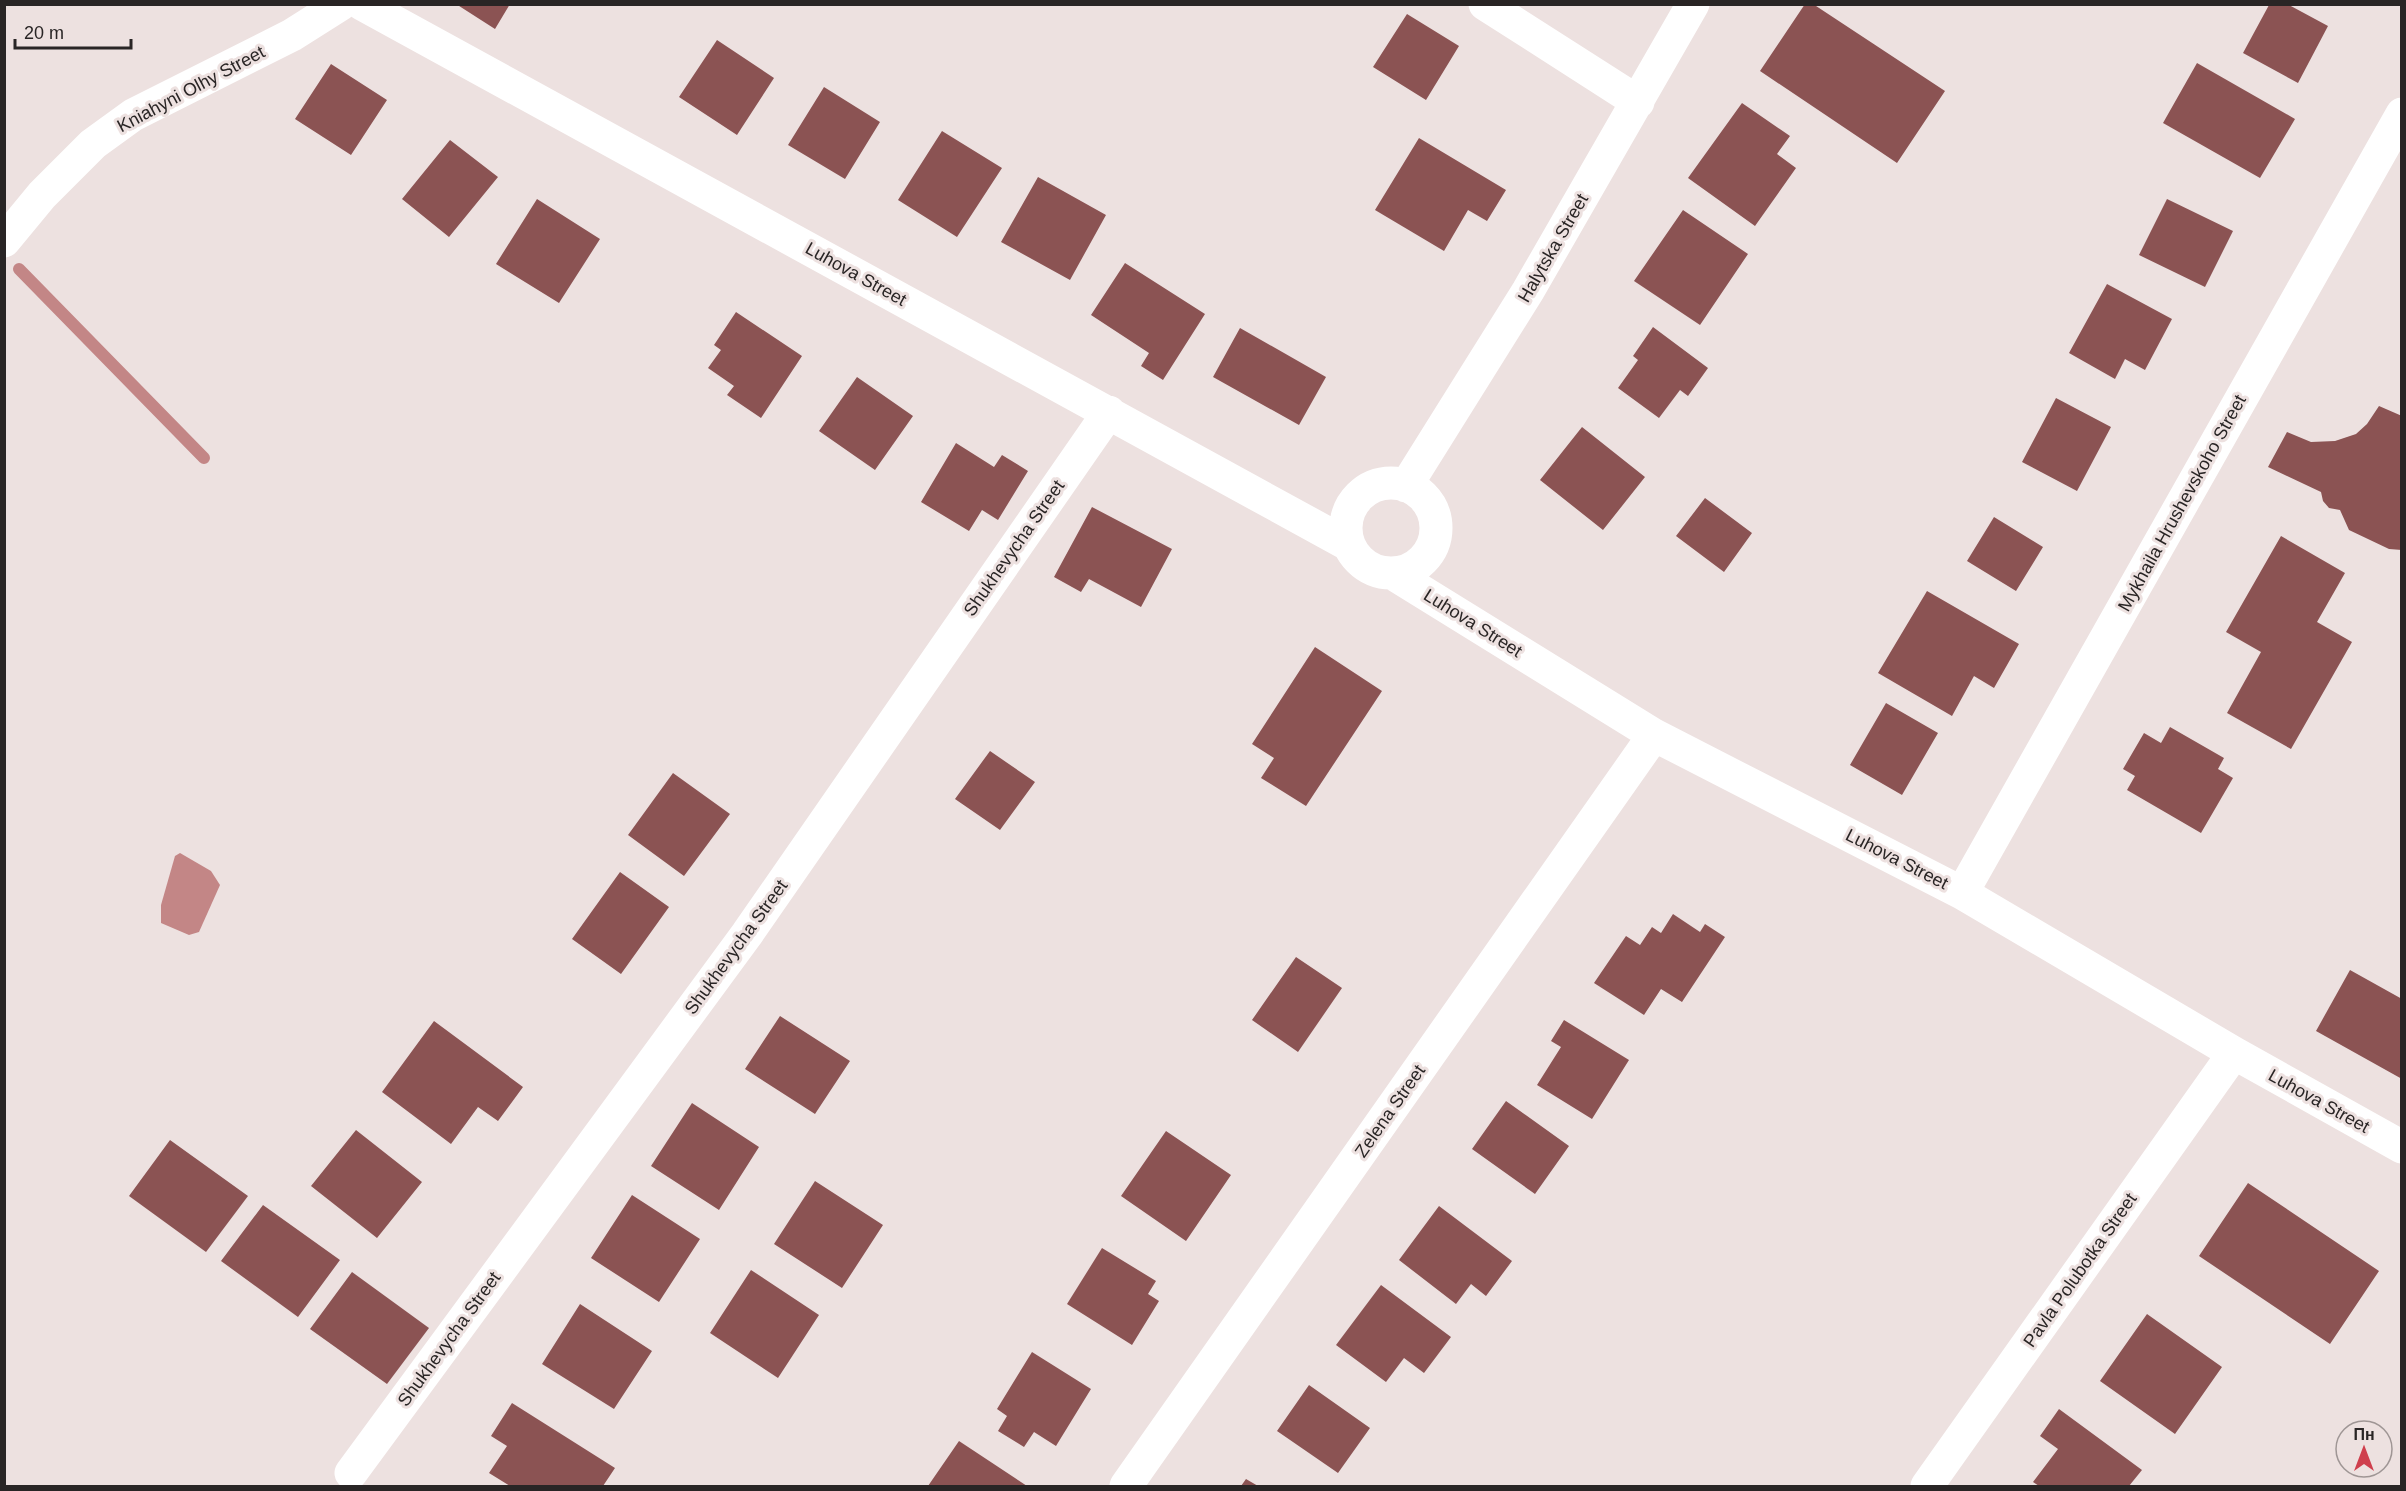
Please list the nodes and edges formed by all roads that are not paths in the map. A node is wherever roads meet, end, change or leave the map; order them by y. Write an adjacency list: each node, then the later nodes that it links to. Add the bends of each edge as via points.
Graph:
1 (341, 4): 7 (street, Kniahyni Olhy Street, via 292,35 133,115 93,144 42,195)
2 (362, 4): 8 (street, Luhova Street)
3 (1485, 4): 5 (street)
4 (1693, 4): 5 (street, Halytska Street)
5 (1638, 102): 9 (street, Halytska Street, via 1528,291)
6 (2402, 114): 13 (street, Mykhaila Hrushevskoho Street)
7 (4, 241)
8 (1109, 412): 10 (street, Luhova Street); 16 (street, Shukhevycha Street, via 747,934)
9 (1407, 486): 10 (street, via 1374,486 1359,496 1346,527); 11 (street, via 1431,508 1436,525 1434,543 1410,569)
10 (1349, 545): 11 (street, via 1359,560 1374,570)
11 (1392, 573): 12 (street, Luhova Street)
12 (1654, 735): 13 (street, Luhova Street); 17 (street, Zelena Street)
13 (1962, 892): 14 (street, Luhova Street)
14 (2234, 1053): 15 (street, Luhova Street); 18 (street, Pavla Polubotka Street)
15 (2402, 1147)
16 (351, 1473)
17 (1126, 1486)
18 (1927, 1486)

